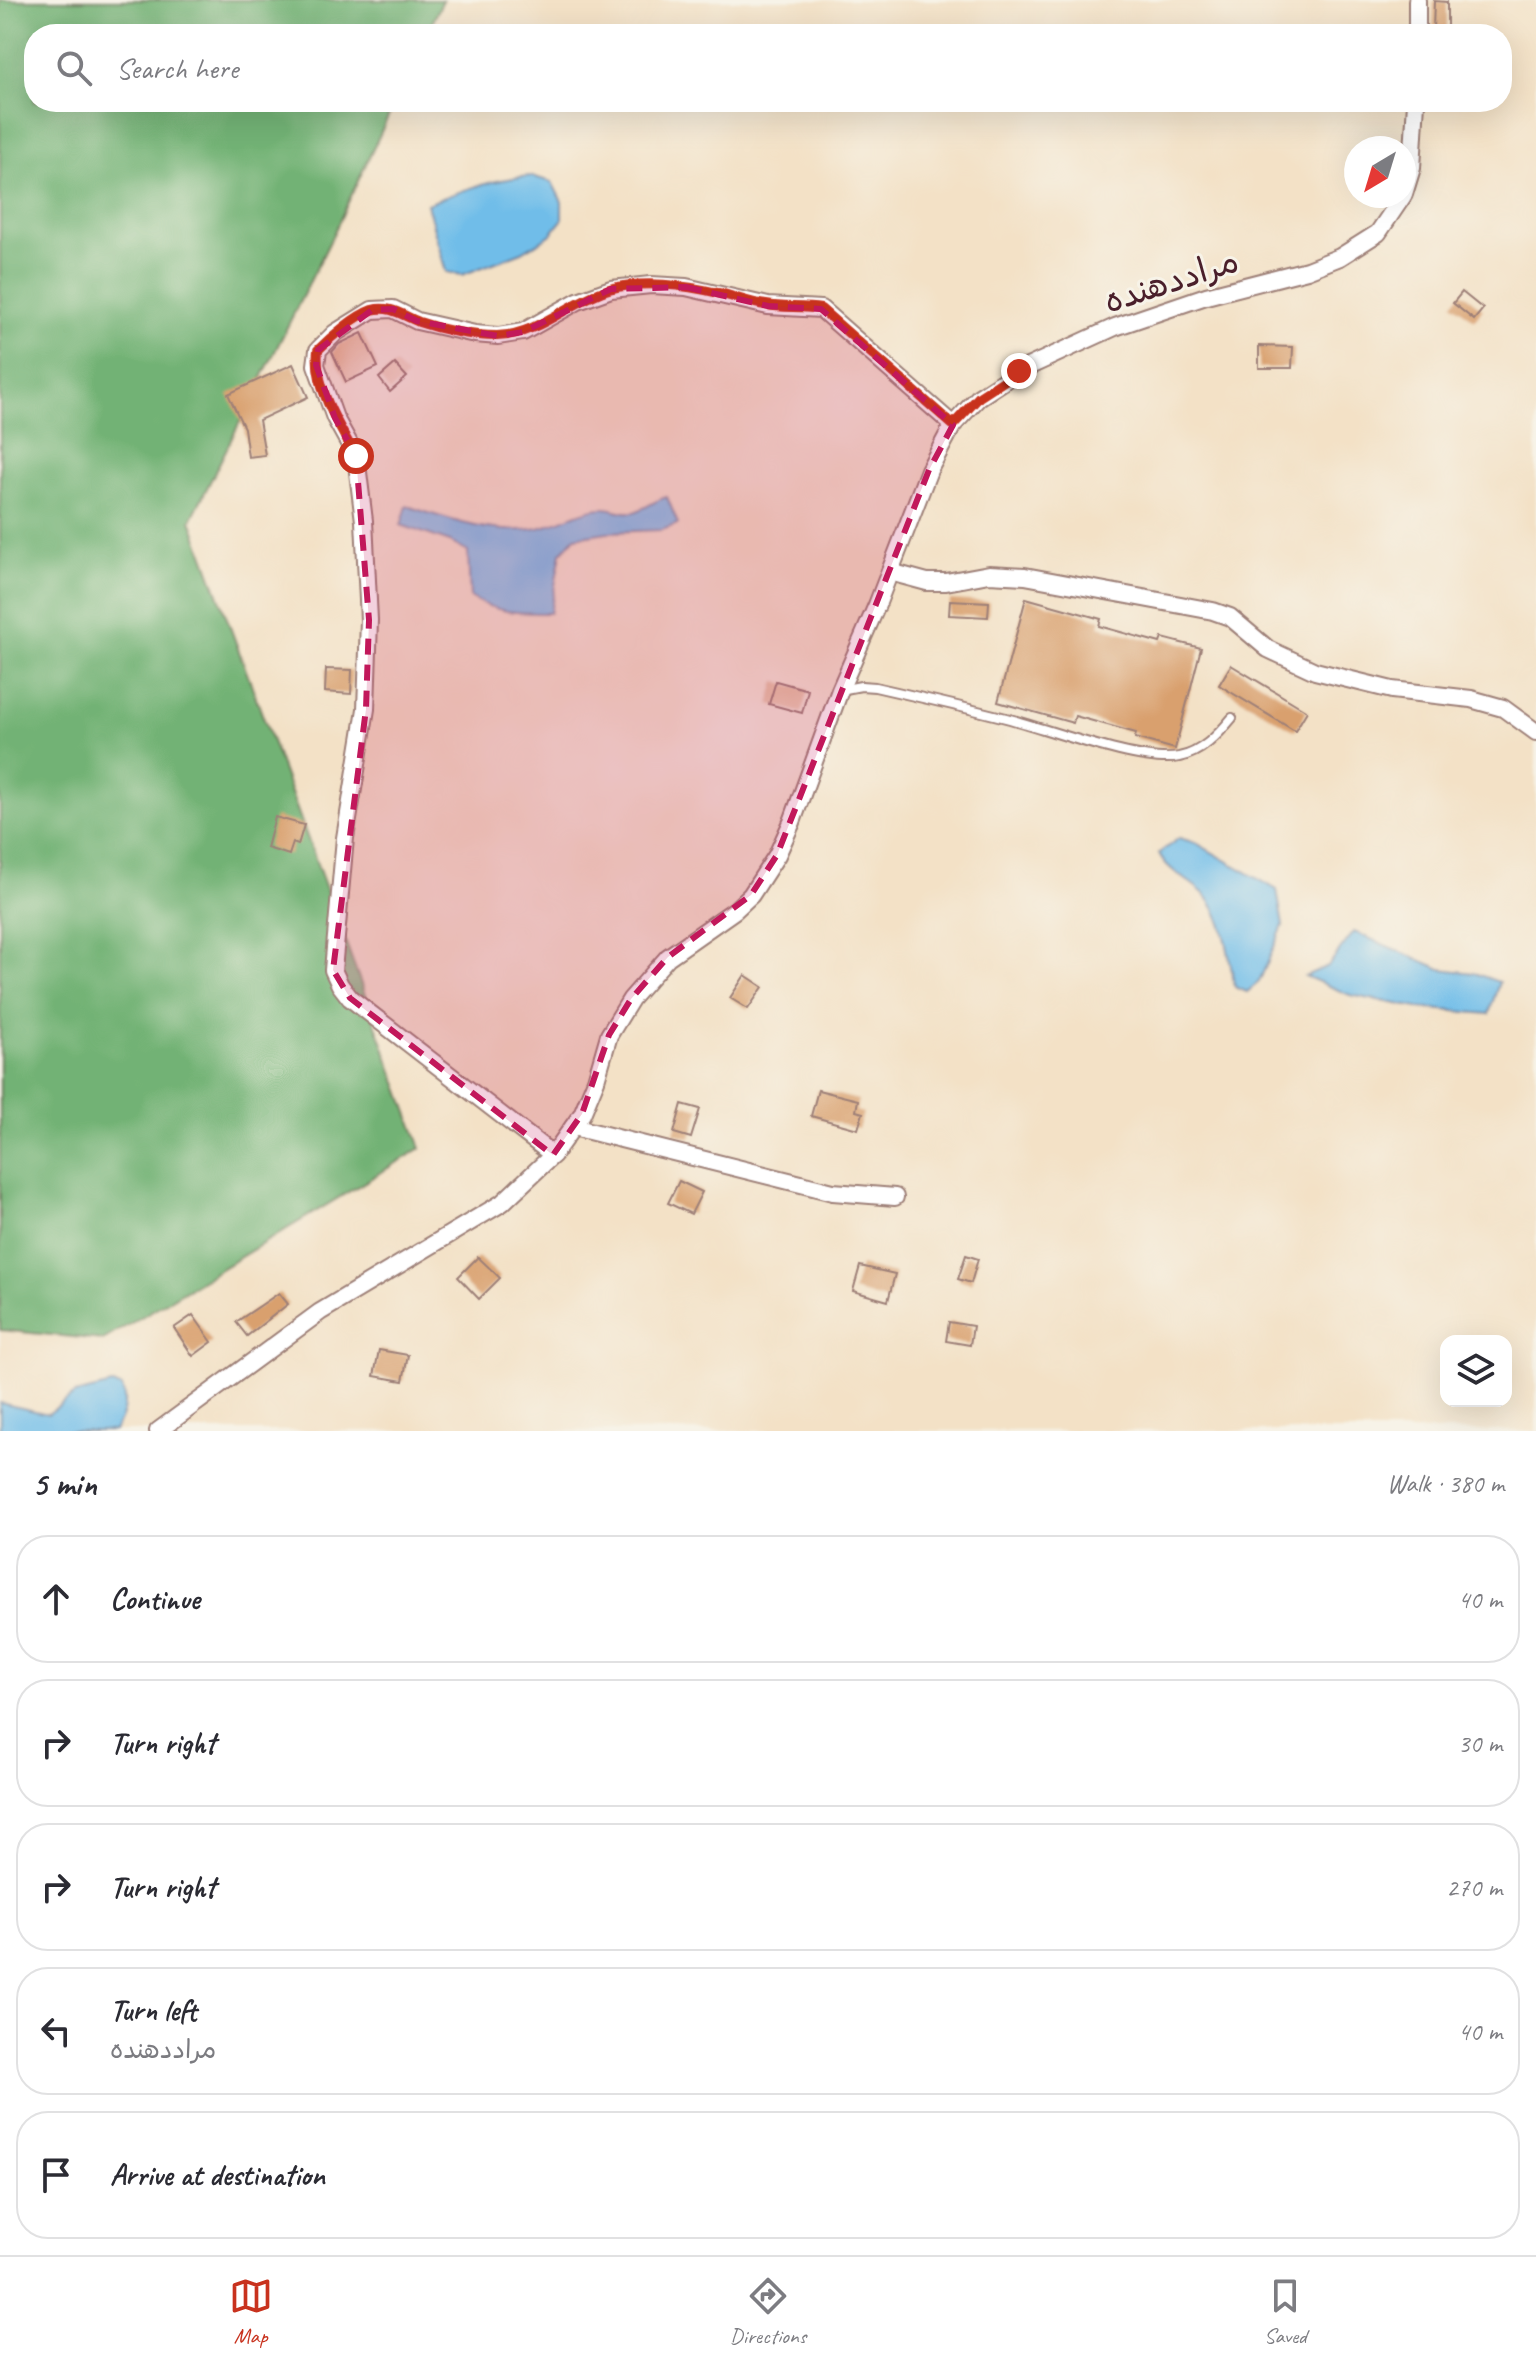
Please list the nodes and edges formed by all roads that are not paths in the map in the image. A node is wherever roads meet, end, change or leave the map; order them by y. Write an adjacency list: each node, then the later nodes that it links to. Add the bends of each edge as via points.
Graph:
1 (1417, 0): 2 (street)
2 (1417, 24)
3 (1415, 112): 4 (street, مراددهنده)
4 (1414, 136)
5 (1395, 208): 6 (street, مراددهنده, via 1378,233 1340,257 1115,327 1019,371 979,397)
6 (953, 425): 7 (street, مراددهنده, via 929,470); 12 (street, via 821,309 768,306 686,287 611,289 523,332 498,336 417,321 393,309 372,310 318,350 316,365 356,456 369,620 366,709 345,838 333,970 350,998)
7 (890, 572): 8 (street, مراددهنده); 10 (street, via 927,582 989,574 1025,576 1213,611 1230,617 1268,649 1315,671 1392,690 1471,699 1503,708)
8 (840, 690): 9 (lane, via 875,687 1162,758 1198,749); 11 (street, مراددهنده, via 777,855 751,895 668,957 631,999 609,1035 596,1080)
9 (1232, 718)
10 (1536, 732)
11 (573, 1127): 12 (street, مراددهنده); 13 (street, via 833,1192)
12 (553, 1155): 14 (street, مراددهنده, via 502,1203 320,1312)
13 (895, 1197)
14 (158, 1431)

